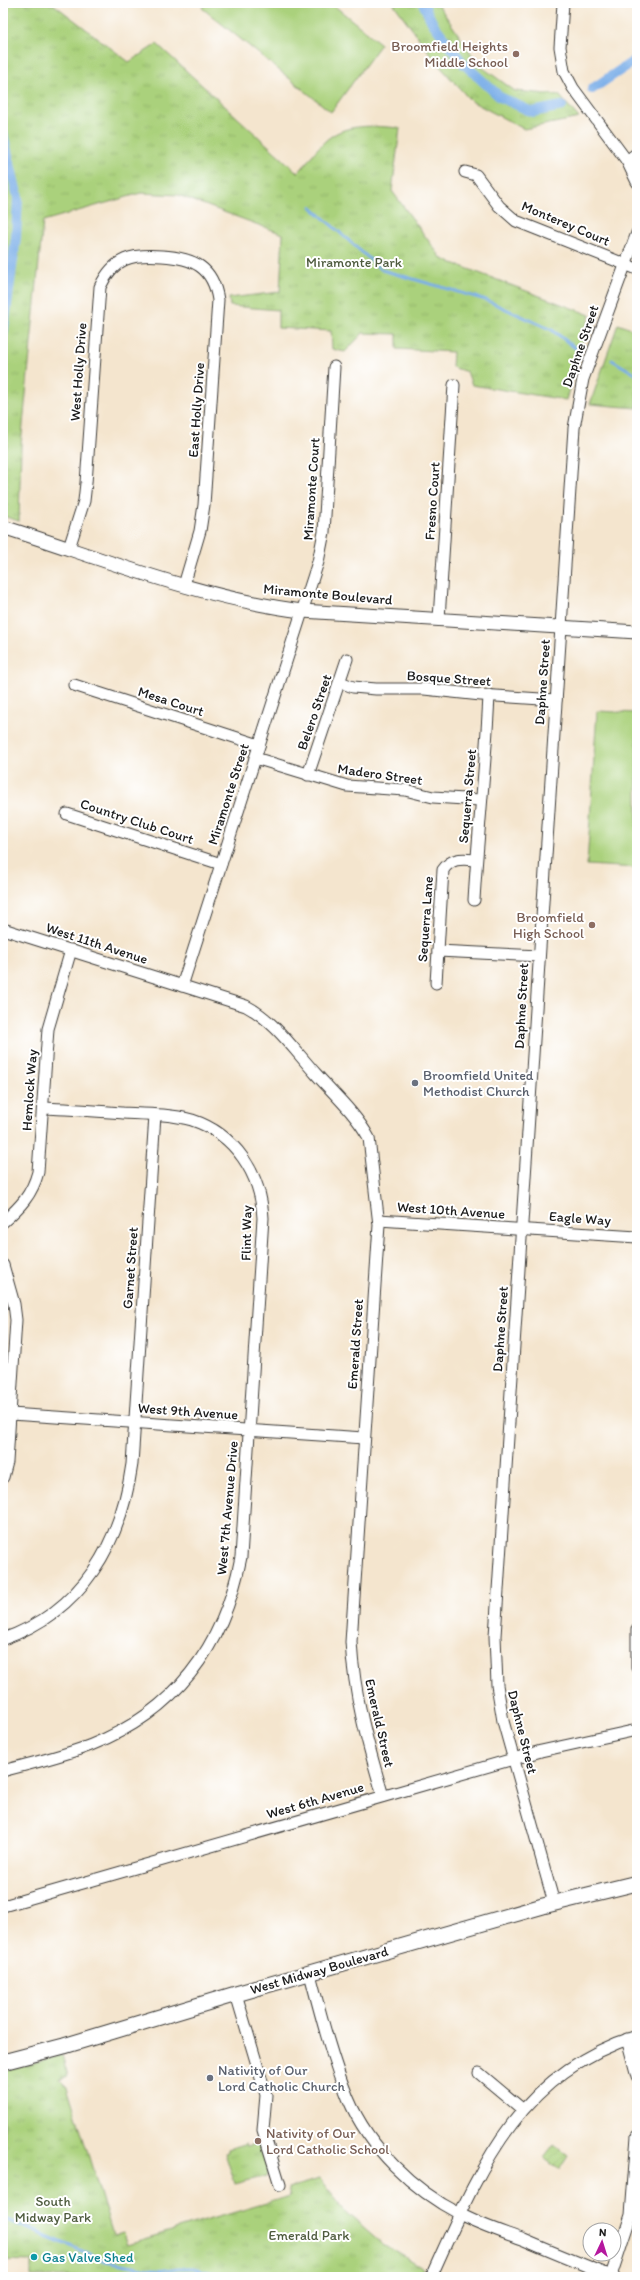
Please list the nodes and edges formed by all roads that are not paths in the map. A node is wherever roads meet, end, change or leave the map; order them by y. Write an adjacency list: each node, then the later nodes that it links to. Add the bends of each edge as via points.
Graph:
1 (563, 3): 3 (street, via 560,47 564,71 573,88)
2 (637, 153): 3 (street)
3 (626, 161): 5 (street)
4 (465, 172): 8 (street, Monterey Court, via 476,175 499,206 516,221)
5 (637, 182)
6 (637, 233): 8 (street, Daphne Street)
7 (177, 257): 13 (street, West Holly Drive, via 129,257 111,270 100,287 84,501); 14 (street, East Holly Drive, via 191,260 206,272 216,289 218,300 204,505 200,530)
8 (626, 264): 9 (street, Monterey Court); 17 (street, Daphne Street, via 590,358 577,406)
9 (637, 269)
10 (334, 367): 15 (street, Miramonte Court, via 324,532 318,562)
11 (454, 385): 16 (street, Fresno Court)
12 (3, 527): 13 (street, Miramonte Boulevard)
13 (69, 548): 14 (street, Miramonte Boulevard)
14 (184, 585): 15 (street, Miramonte Boulevard, via 234,600)
15 (302, 611): 16 (street, Miramonte Boulevard); 24 (street, Miramonte Street)
16 (439, 619): 17 (street, Miramonte Boulevard)
17 (561, 627): 18 (street, Miramonte Boulevard); 23 (street, Daphne Street)
18 (637, 632)
19 (347, 660): 20 (street, Belero Street)
20 (340, 682): 22 (street, Bosque Street, via 353,687 424,689); 26 (street, Belero Street)
21 (74, 685): 24 (street, Mesa Court)
22 (489, 696): 23 (street, Bosque Street); 27 (street, Sequerra Street, via 486,769)
23 (556, 700): 35 (street, Daphne Street)
24 (259, 745): 25 (street, Miramonte Street)
25 (255, 758): 26 (street, Madero Street); 30 (street, Miramonte Street)
26 (308, 775): 27 (street, Madero Street, via 347,786 405,790 433,797)
27 (480, 800): 29 (street, Sequerra Street)
28 (67, 814): 30 (street, Country Club Court)
29 (476, 860): 31 (street, Sequerra Street); 34 (street, Sequerra Lane, via 458,859 447,864 444,870)
30 (221, 864): 37 (street, Miramonte Street)
31 (474, 900)
32 (3, 929): 33 (street, West 11th Avenue)
33 (72, 950): 37 (street, West 11th Avenue); 38 (street, Hemlock Way, via 48,1028)
34 (438, 951): 35 (street); 36 (street, Sequerra Lane)
35 (539, 956): 42 (street, Daphne Street)
36 (436, 983)
37 (182, 986): 40 (street, Emerald Street, via 246,1006 264,1017 362,1127 371,1145)
38 (43, 1108): 39 (street, Flint Way); 41 (street, Hemlock Way, via 35,1183 24,1203)
39 (155, 1115): 46 (street, Garnet Street); 47 (street, Flint Way, via 192,1120 222,1136 248,1164 260,1190 263,1218)
40 (379, 1220): 42 (street, West 10th Avenue); 48 (street, Emerald Street)
41 (3, 1222)
42 (522, 1229): 43 (street, Eagle Way); 54 (street, Daphne Street, via 495,1636 496,1685)
43 (637, 1237)
44 (3, 1265): 45 (street, via 16,1320)
45 (11, 1414): 46 (street, West 9th Avenue); 49 (street, via 7,1462)
46 (135, 1423): 47 (street, West 9th Avenue); 51 (street, Garnet Street, via 127,1498 105,1553 81,1586 59,1608 32,1626)
47 (249, 1430): 48 (street, West 9th Avenue); 55 (street, West 7th Avenue Drive, via 241,1557 237,1580 216,1637 192,1673 162,1704 132,1726 90,1746)
48 (364, 1438): 56 (street, Emerald Street, via 353,1603 352,1665 361,1720)
49 (3, 1477)
50 (637, 1630): 52 (street)
51 (3, 1638)
52 (637, 1668)
53 (637, 1730): 54 (street, West 6th Avenue)
54 (513, 1759): 56 (street, West 6th Avenue); 58 (street, Daphne Street)
55 (3, 1771)
56 (383, 1796): 59 (street, West 6th Avenue)
57 (637, 1883): 58 (main road, West Midway Boulevard)
58 (554, 1903): 60 (main road, West Midway Boulevard)
59 (3, 1906)
60 (310, 1974): 61 (main road, West Midway Boulevard); 69 (street, via 349,2099 366,2129 385,2156 407,2178 434,2199)
61 (236, 1994): 63 (main road, West Midway Boulevard); 68 (street, via 266,2095 263,2130)
62 (632, 2038): 65 (street); 66 (street, via 588,2056 557,2077)
63 (3, 2062)
64 (479, 2073): 66 (street)
65 (637, 2076)
66 (522, 2109): 69 (street, via 486,2163)
67 (637, 2136): 70 (street, via 631,2215)
68 (280, 2185)
69 (460, 2214): 70 (street); 71 (street)
70 (612, 2276)
71 (431, 2277)

